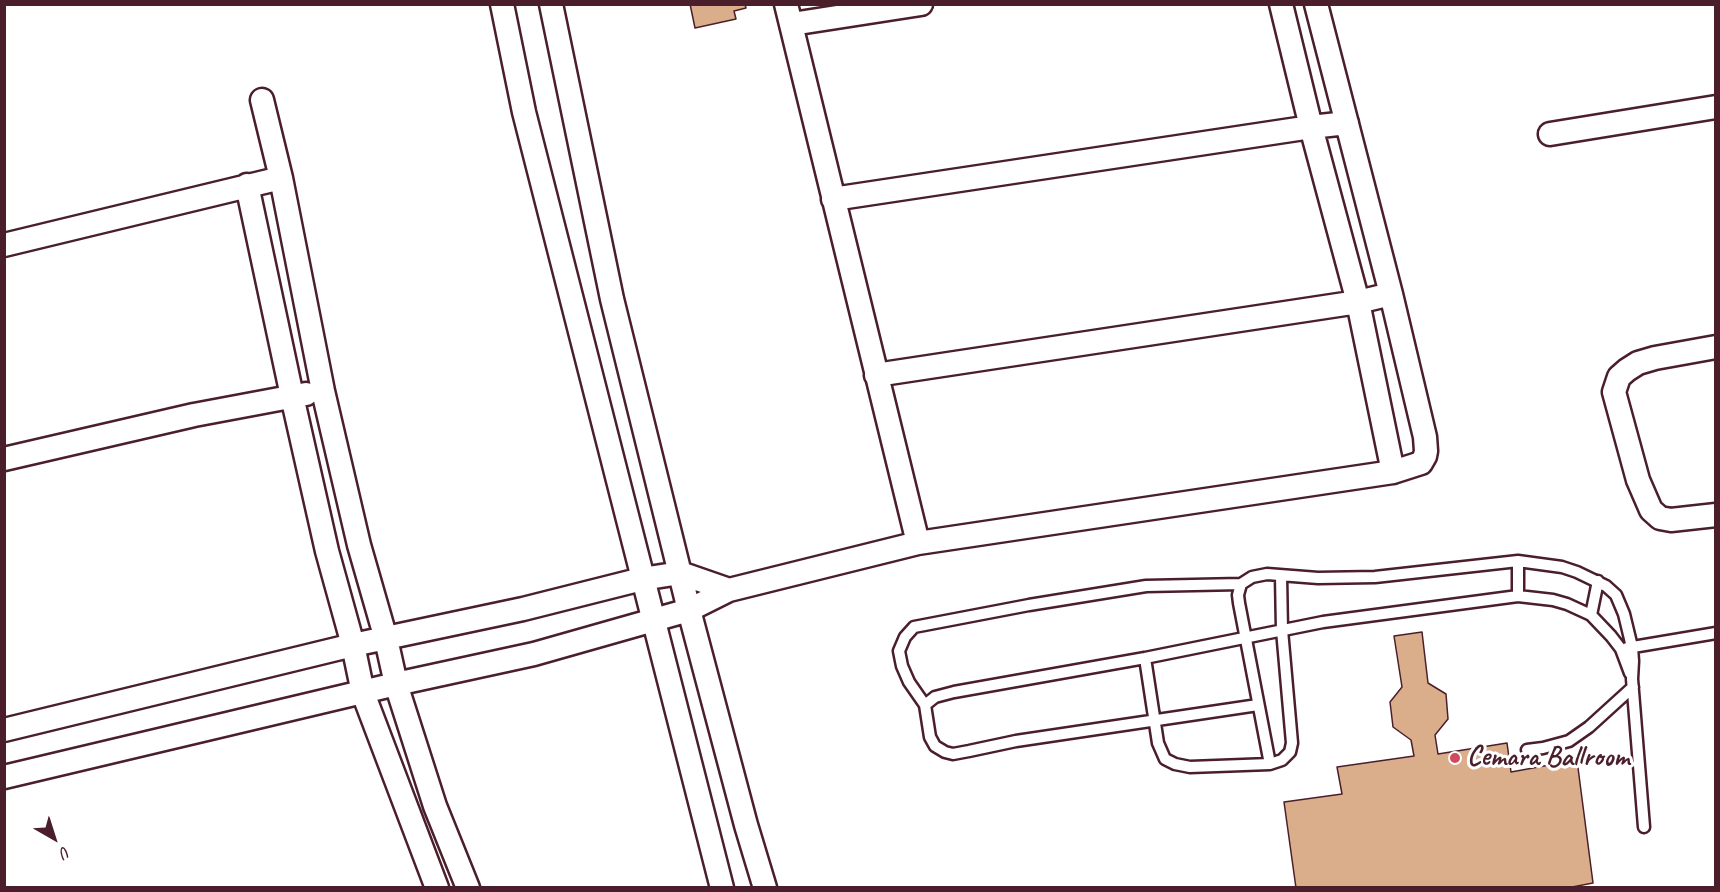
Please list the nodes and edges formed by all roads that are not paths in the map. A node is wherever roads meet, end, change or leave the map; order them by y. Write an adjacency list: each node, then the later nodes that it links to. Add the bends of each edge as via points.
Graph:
1 (502, 4): 31 (street, via 524,112)
2 (550, 4): 29 (street, via 612,299)
3 (921, 4): 6 (street)
4 (1281, 4): 10 (street)
5 (1316, 4): 9 (street)
6 (789, 14): 14 (street)
7 (262, 100): 12 (street)
8 (1716, 107): 11 (street)
9 (1347, 123): 10 (street); 16 (street)
10 (1311, 127): 14 (street); 17 (street)
11 (1550, 134)
12 (281, 178): 13 (street); 20 (street)
13 (247, 185): 15 (street); 21 (street)
14 (832, 199): 19 (street)
15 (4, 245)
16 (1391, 294): 17 (street); 23 (street, via 1426,445 1421,463)
17 (1358, 302): 19 (street); 23 (street)
18 (1716, 347): 24 (street, via 1638,363 1619,377 1614,392 1638,480 1651,510 1660,518 1671,520)
19 (876, 375): 25 (street)
20 (322, 391): 21 (street); 26 (street)
21 (292, 396): 22 (street); 27 (street)
22 (4, 459)
23 (1393, 472): 25 (street)
24 (1716, 515)
25 (918, 543): 34 (street)
26 (359, 544): 27 (street); 42 (street)
27 (327, 551): 43 (street)
28 (1518, 561): 30 (lane, via 1375,577); 32 (lane, via 1562,567); 35 (lane)
29 (680, 573): 31 (street); 34 (street); 36 (street)
30 (1281, 576): 33 (lane, via 1260,575); 39 (lane)
31 (642, 579): 38 (street); 42 (street)
32 (1598, 581): 37 (lane); 44 (lane, via 1616,595 1624,614)
33 (1240, 585): 41 (lane); 49 (lane, via 1146,586 914,627 899,651 909,682)
34 (729, 590): 36 (street)
35 (1518, 596): 37 (lane, via 1553,600); 39 (lane)
36 (689, 610): 38 (street); 60 (street)
37 (1591, 615): 44 (lane)
38 (655, 620): 47 (street, via 534,654); 59 (street)
39 (1282, 630): 41 (lane); 54 (lane, via 1292,743 1286,757)
40 (1716, 633): 44 (lane)
41 (1245, 638): 45 (lane); 50 (lane)
42 (386, 639): 43 (street); 47 (street)
43 (353, 645): 48 (street); 52 (street)
44 (1626, 648): 46 (lane)
45 (1145, 658): 49 (lane, via 954,692 935,697); 51 (lane)
46 (1633, 683): 53 (lane, via 1589,727 1569,741); 56 (lane)
47 (396, 684): 48 (street); 58 (street, via 435,806)
48 (363, 693): 55 (street); 57 (street)
49 (925, 705): 51 (lane, via 933,743 953,754)
50 (1258, 705): 51 (lane); 54 (lane)
51 (1155, 720): 54 (lane, via 1162,753 1175,764)
52 (4, 730)
53 (1527, 750)
54 (1270, 764)
55 (4, 777)
56 (1644, 827)
57 (437, 888)
58 (468, 888)
59 (722, 888)
60 (765, 888)

